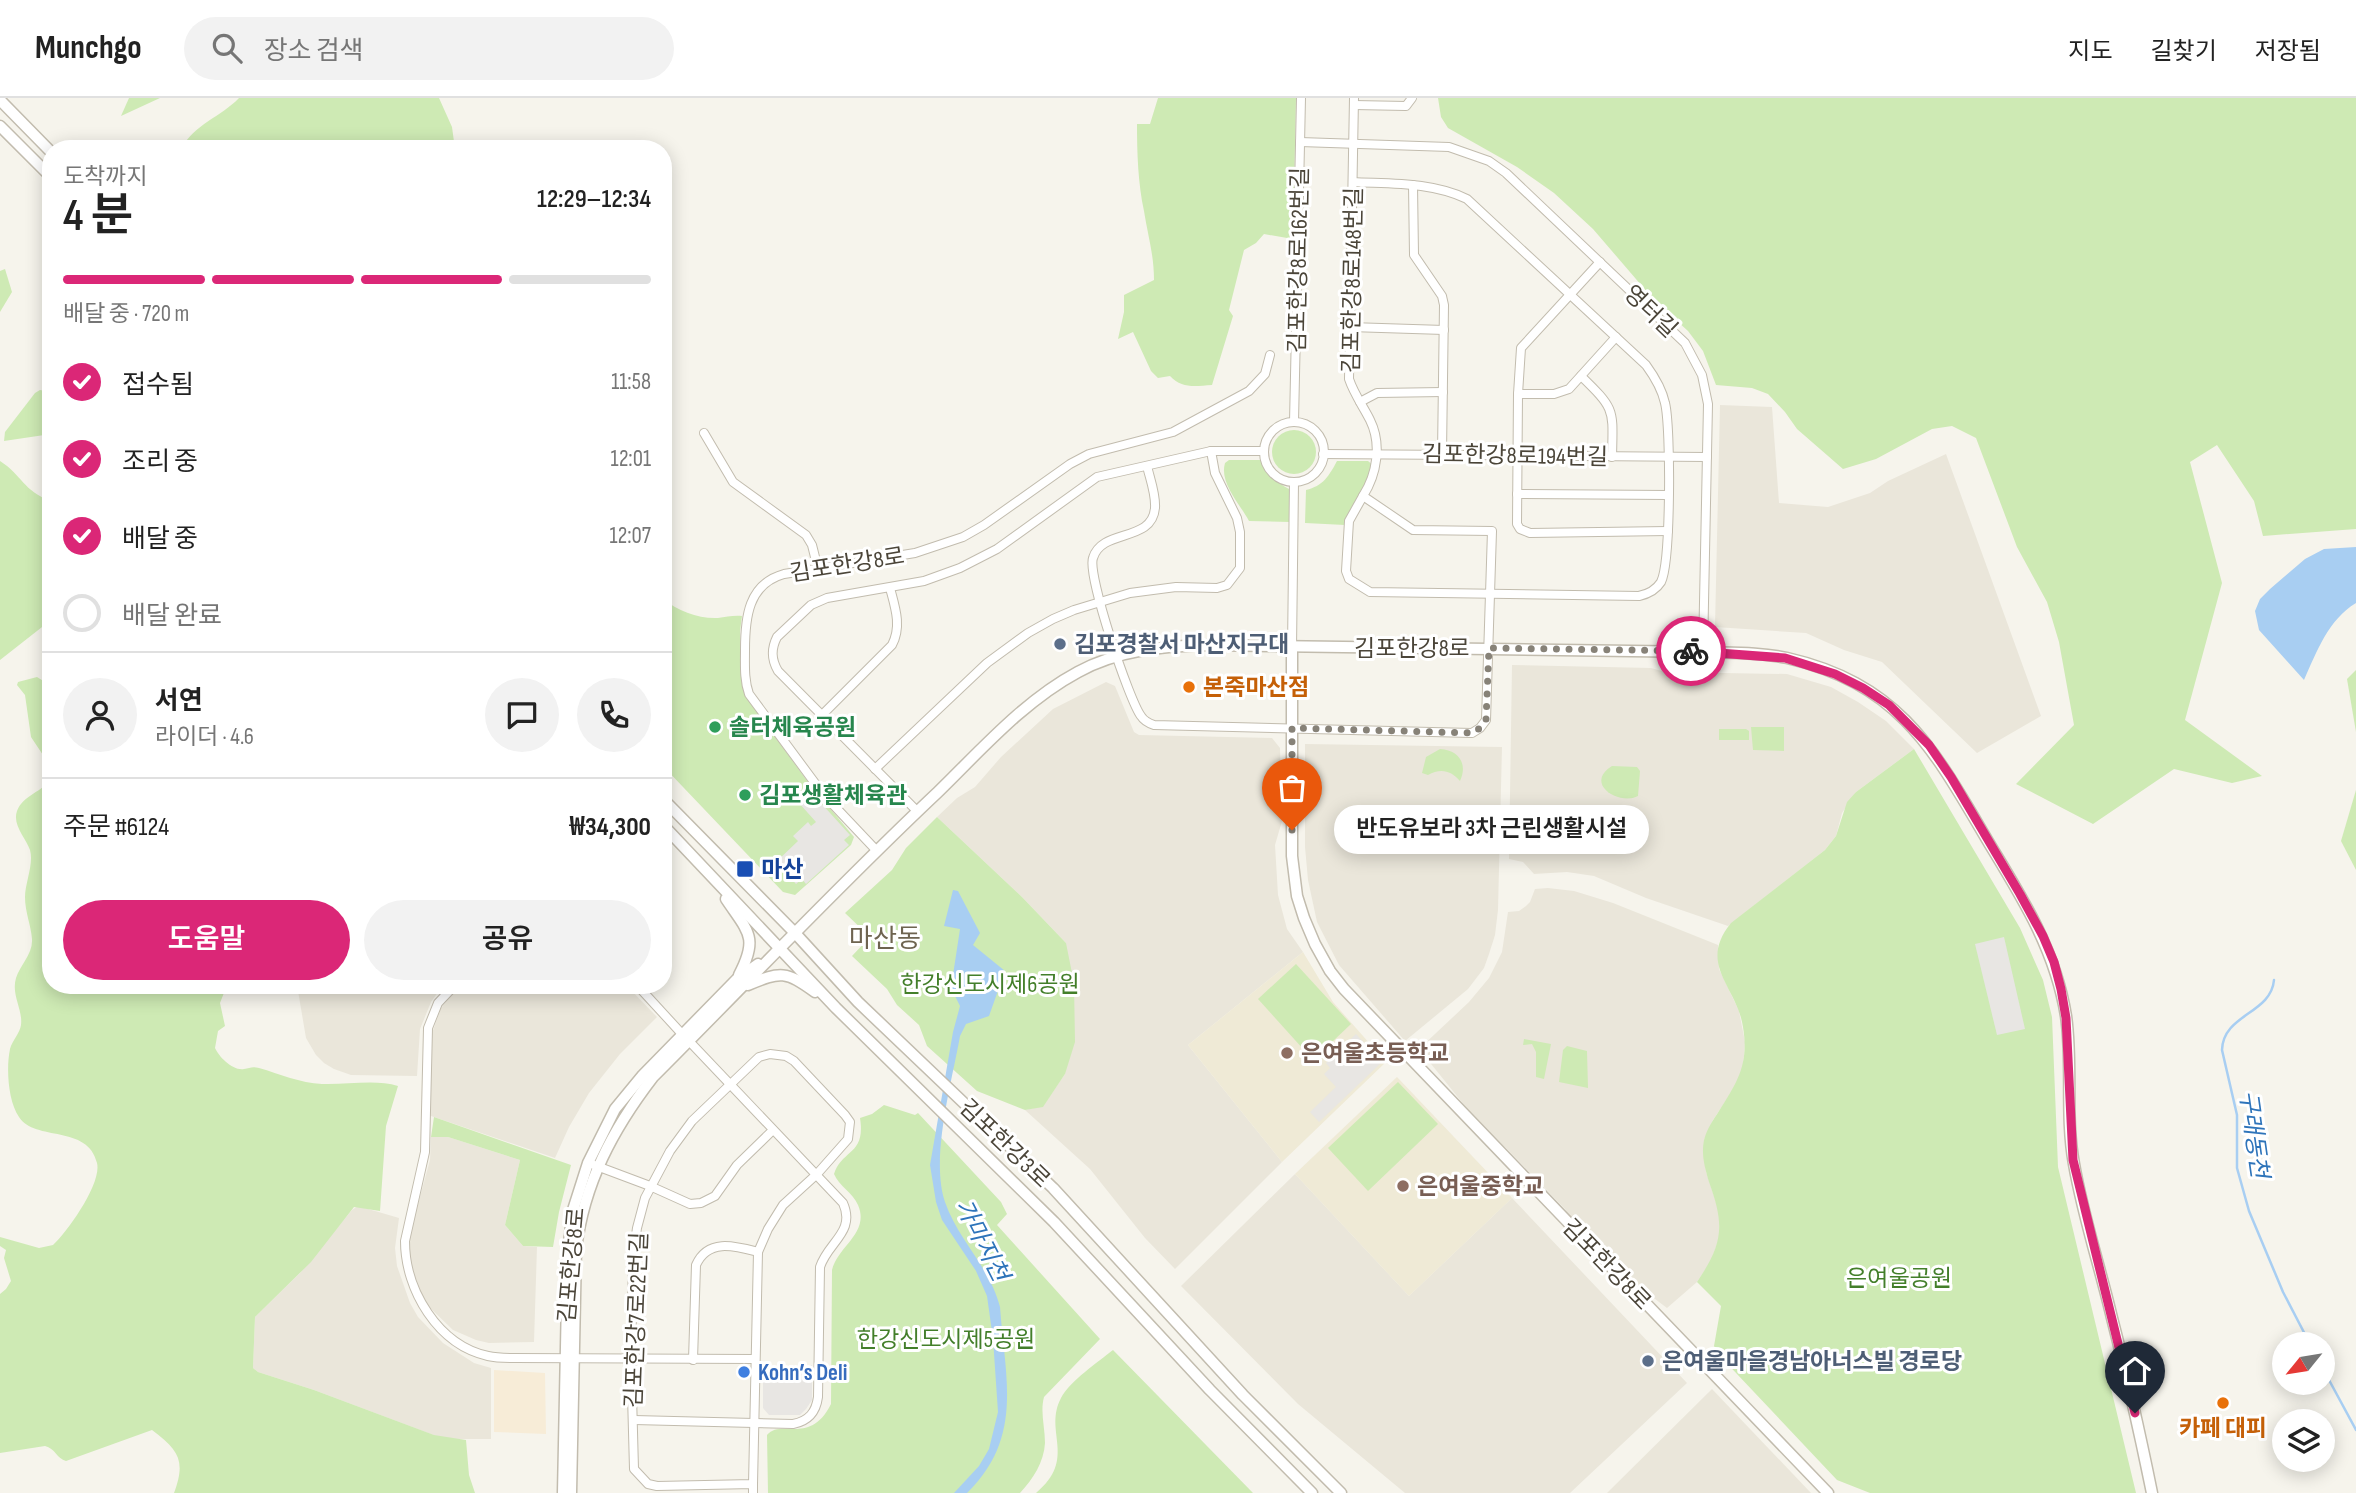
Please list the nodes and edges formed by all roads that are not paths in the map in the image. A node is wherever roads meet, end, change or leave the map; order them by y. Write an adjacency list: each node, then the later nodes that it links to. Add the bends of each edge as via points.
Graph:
1 (1301, 98): 6 (street, 김포한강8로162번길)
2 (1412, 98): 4 (street, 김포한강8로148번길, via 1406,106 1397,107)
3 (0, 100): 7 (street)
4 (1354, 101): 8 (street, 김포한강8로148번길)
5 (0, 127): 9 (street)
6 (1300, 142): 8 (street, 영터길); 22 (street, 김포한강8로162번길)
7 (42, 143)
8 (1353, 144): 10 (street, 김포한강8로148번길); 12 (street, 영터길, via 1449,147 1489,161)
9 (42, 168)
10 (1353, 182): 11 (street); 14 (street, 김포한강8로148번길)
11 (1413, 186): 13 (street, via 1444,189 1467,199); 15 (street, via 1415,255 1442,296)
12 (1600, 262): 13 (street); 32 (street, 영터길, via 1672,330 1696,360 1708,404)
13 (1570, 294): 16 (street); 20 (street, via 1521,348)
14 (1350, 327): 15 (street); 21 (street, 김포한강8로148번길, via 1349,379)
15 (1444, 330): 19 (street)
16 (1616, 337): 18 (street); 30 (street, via 1646,365 1661,389)
17 (1270, 355): 39 (street, 김포한강8로, via 1265,374 1249,391 1173,432 1089,454 963,537 915,553)
18 (1581, 376): 20 (street, via 1563,392); 31 (street, via 1611,410)
19 (1443, 392): 21 (street, via 1377,393); 27 (street)
20 (1518, 394): 29 (street)
21 (1360, 402): 26 (street, 김포한강8로148번길, via 1376,437)
22 (1294, 422): 25 (street, via 1276,427); 28 (street, via 1313,429)
23 (704, 433): 39 (street, via 733,482 806,535)
24 (1212, 451): 25 (street); 33 (street); 42 (street, via 1215,473 1240,532 1236,575 1217,588 1154,590)
25 (1264, 451): 34 (street, via 1276,476)
26 (1376, 453): 27 (street, 김포한강8로194번길); 28 (street, 김포한강8로194번길); 37 (street, 김포한강8로148번길, via 1374,472)
27 (1442, 453): 29 (street, 김포한강8로194번길)
28 (1323, 454): 34 (street, via 1313,475)
29 (1517, 456): 31 (street, 김포한강8로194번길); 35 (street)
30 (1668, 456): 31 (street, 김포한강8로194번길); 32 (street, 김포한강8로194번길); 36 (street)
31 (1612, 457)
32 (1707, 457): 45 (street, 영터길)
33 (1147, 466): 40 (street, via 1097,477 976,561 936,578); 42 (street, via 1153,514 1144,528 1112,539 1096,551 1092,568)
34 (1294, 482): 43 (street)
35 (1517, 494): 36 (street); 38 (street, via 1517,524 1525,532)
36 (1668, 495): 38 (street)
37 (1363, 496): 41 (street, via 1413,530 1492,531); 41 (street, 김포한강8로148번길, via 1349,521 1346,571 1362,589)
38 (1668, 531): 41 (street, via 1662,578 1647,594)
39 (818, 569): 53 (street, 김포한강8로, via 778,576 752,598 745,634 747,687 823,794)
40 (890, 588): 47 (street, via 897,618 892,645); 47 (street, via 827,597 811,605 774,643 772,657 778,671)
41 (1490, 593): 44 (street)
42 (1099, 602): 46 (street); 49 (street, via 1053,619 1008,647)
43 (1292, 648): 44 (street, 김포한강8로); 46 (street, 김포한강8로, via 1173,646); 48 (street, 김포한강8로)
44 (1489, 648): 45 (street, 김포한강8로); 48 (street, via 1486,720 1472,733)
45 (1703, 652): 80 (street, 김포한강8로, via 1785,658 1835,674 1889,705 1929,745 1951,777 2035,919 2054,962 2063,999 2073,1160)
46 (1118, 656): 48 (street, via 1146,723); 51 (street, 김포한강8로, via 1081,670 1035,700)
47 (822, 715): 49 (street)
48 (1292, 728): 79 (street, 김포한강8로, via 1296,887 1304,918 1330,971)
49 (875, 769): 51 (street)
50 (672, 808): 55 (street, 김포한강3로)
51 (917, 811): 53 (street, 김포한강8로)
52 (672, 834): 54 (street)
53 (876, 850): 55 (street, 김포한강8로)
54 (709, 873): 56 (street); 57 (street, via 751,944)
55 (795, 933): 56 (street, 김포한강8로); 78 (street, 김포한강3로, via 858,1002 1053,1188 1243,1395)
56 (780, 947): 57 (street, 김포한강8로); 60 (street)
57 (740, 983): 60 (street, via 788,974); 61 (street, 김포한강8로)
58 (446, 994): 68 (street, via 428,1028 425,1152 405,1241 407,1271 421,1303 436,1322 469,1349 488,1356)
59 (645, 994): 61 (street)
60 (836, 1008): 77 (street, 김포한강3로, via 1054,1222)
61 (686, 1038): 62 (street); 64 (street, 김포한강8로, via 643,1075 615,1110)
62 (730, 1085): 63 (street); 65 (street, 김포한강7로22번길, via 759,1057 778,1054 794,1061 850,1122 848,1139); 66 (street, 김포한강7로22번길, via 682,1133)
63 (773, 1130): 65 (street); 66 (street, via 709,1200 691,1204)
64 (593, 1165): 66 (street); 68 (street, 김포한강8로, via 573,1210 568,1250)
65 (817, 1174): 67 (street, 김포한강7로22번길, via 783,1205); 73 (street, via 843,1203 848,1223 820,1267 817,1406 809,1418 797,1424)
66 (650, 1186): 69 (street, 김포한강7로22번길, via 633,1258)
67 (758, 1252): 70 (street, 김포한강7로22번길); 71 (street, via 725,1245 713,1247 699,1259)
68 (570, 1358): 69 (street); 75 (street, 김포한강8로); 76 (street, 김포한강8로)
69 (631, 1358): 71 (street); 72 (street, 김포한강7로22번길)
70 (755, 1359): 71 (street); 73 (street, 김포한강7로22번길)
71 (693, 1360)
72 (634, 1420): 73 (street); 74 (street, 김포한강7로22번길, via 632,1462 648,1484)
73 (755, 1423): 74 (street, 김포한강7로22번길)
74 (753, 1489)
75 (563, 1493)
76 (571, 1493)
77 (1312, 1493)
78 (1341, 1493)
79 (1828, 1493)
80 (2152, 1493)

